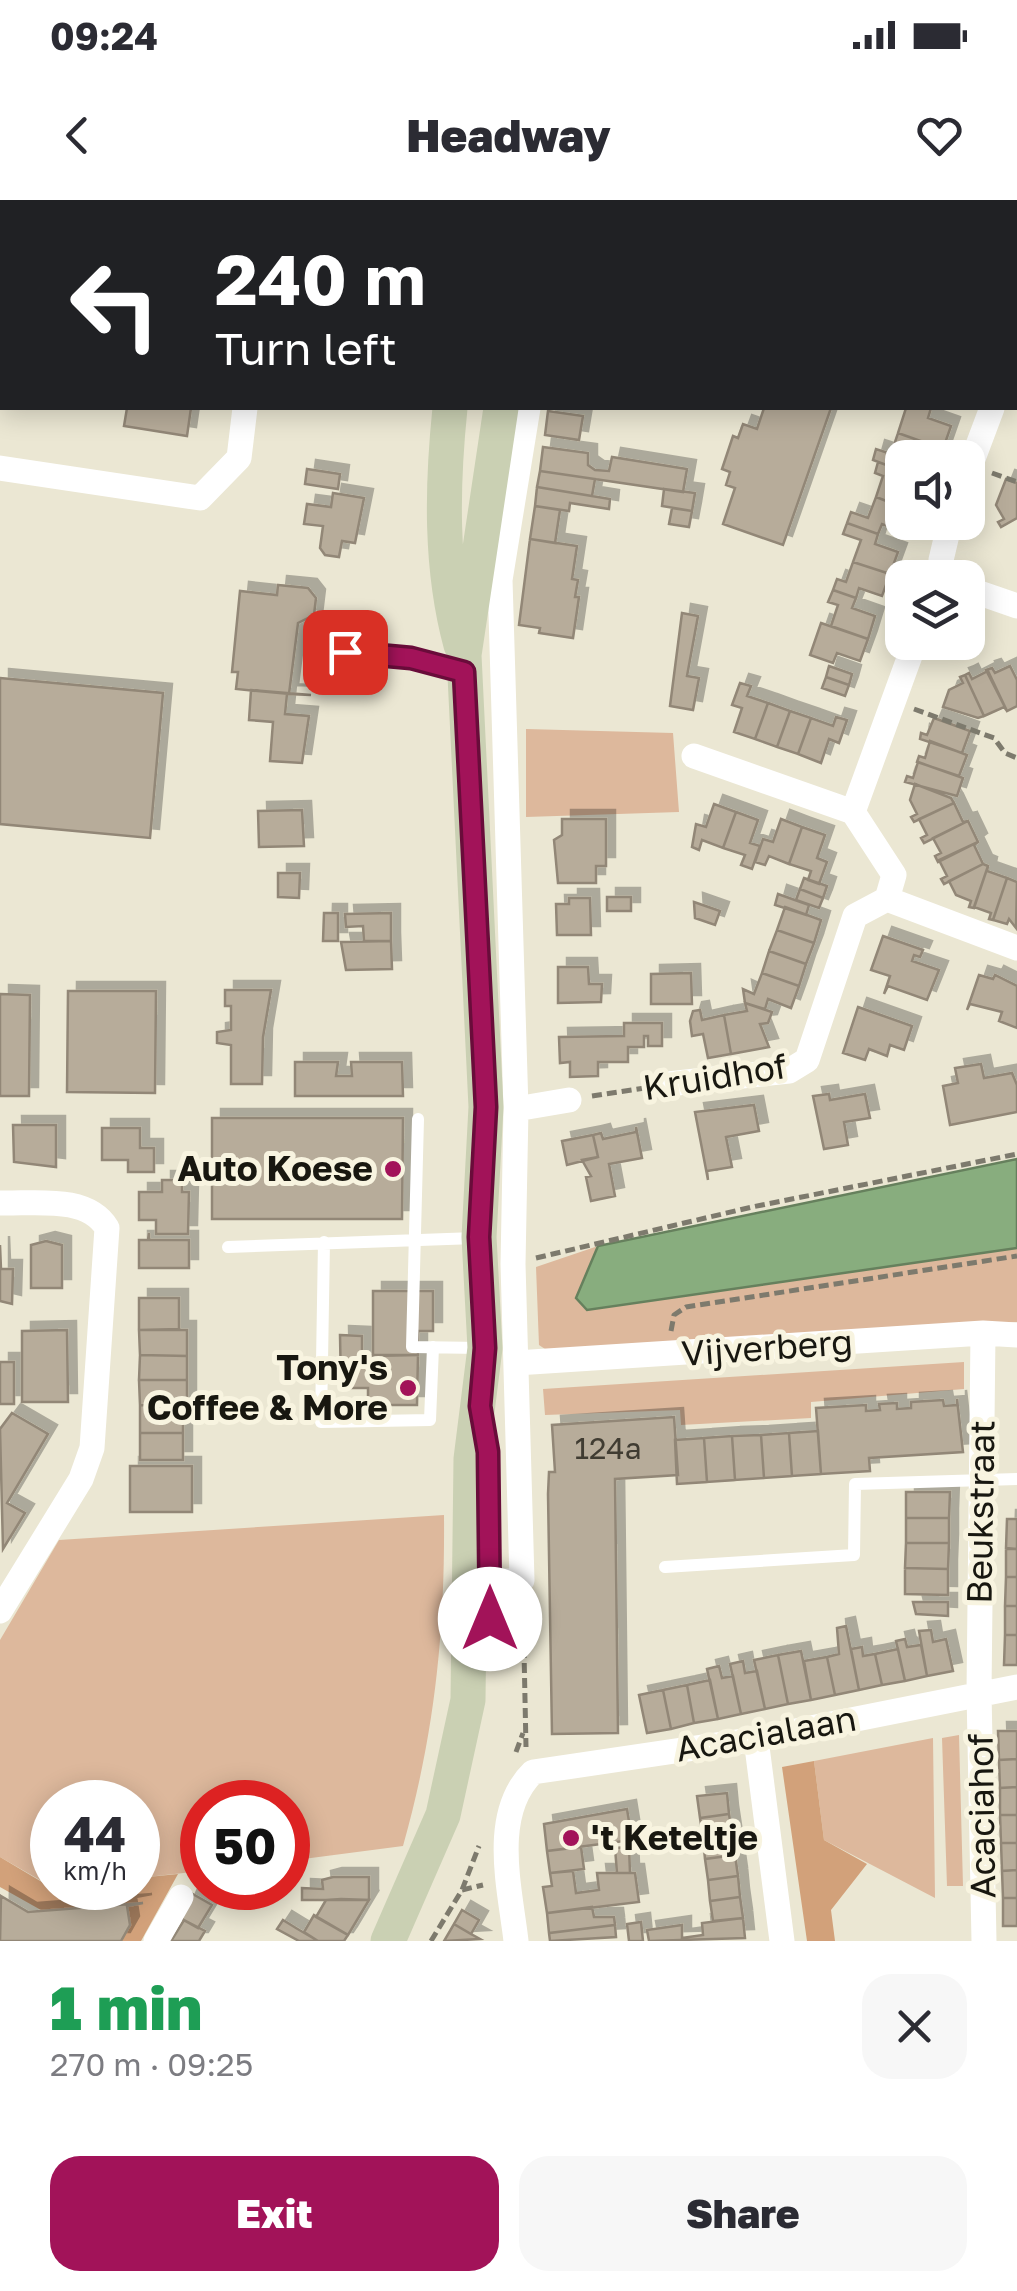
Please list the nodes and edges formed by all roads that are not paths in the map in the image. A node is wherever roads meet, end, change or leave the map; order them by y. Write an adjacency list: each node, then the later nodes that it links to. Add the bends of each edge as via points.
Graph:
1 (245, 410): 7 (street, via 239,458 200,498)
2 (450, 410): 12 (main road, via 445,523 450,604)
3 (501, 410): 12 (main road)
4 (528, 410): 13 (street, via 500,580)
5 (991, 410): 6 (street)
6 (980, 440)
7 (0, 468)
8 (985, 595): 9 (street)
9 (1017, 606)
10 (312, 649): 12 (lane)
11 (908, 660): 15 (street)
12 (464, 663): 13 (street); 23 (main road, via 486,1107)
13 (503, 668): 20 (street)
14 (694, 756): 15 (street)
15 (853, 812): 16 (street, via 894,875)
16 (886, 899): 17 (street); 18 (street, Kruidhof, via 855,916 807,1060 789,1070)
17 (1017, 948)
18 (668, 1084)
19 (568, 1100): 20 (street)
20 (516, 1109): 30 (street, via 513,1264)
21 (418, 1119): 24 (lane)
22 (0, 1203): 35 (street, via 76,1206 98,1213 106,1228 92,1448 81,1479)
23 (479, 1237): 24 (lane); 30 (main road)
24 (415, 1241): 25 (lane); 29 (lane, via 412,1347)
25 (324, 1242): 26 (lane); 29 (lane, via 322,1422 430,1420)
26 (228, 1246)
27 (983, 1333): 28 (street, Vijverberg); 30 (street, Vijverberg); 31 (street, Beukstraat)
28 (1017, 1334)
29 (433, 1348): 30 (lane)
30 (500, 1356): 34 (street); 34 (main road, via 480,1406)
31 (982, 1478): 32 (lane); 33 (lane, via 855,1484 854,1555); 37 (street, Beukstraat)
32 (1017, 1478)
33 (665, 1567)
34 (495, 1582): 41 (main road, via 443,1815); 42 (main road, via 484,1732 466,1808 430,1901)
35 (0, 1610)
36 (1017, 1687): 37 (street, Acacialaan)
37 (979, 1692): 38 (street, Acacialaan); 45 (street, Acaciahof)
38 (756, 1740): 43 (street, Acacialaan, via 533,1772 518,1786 507,1822); 44 (street)
39 (180, 1899): 40 (street)
40 (156, 1941)
41 (388, 1941)
42 (401, 1941)
43 (516, 1941)
44 (782, 1941)
45 (984, 1941)

